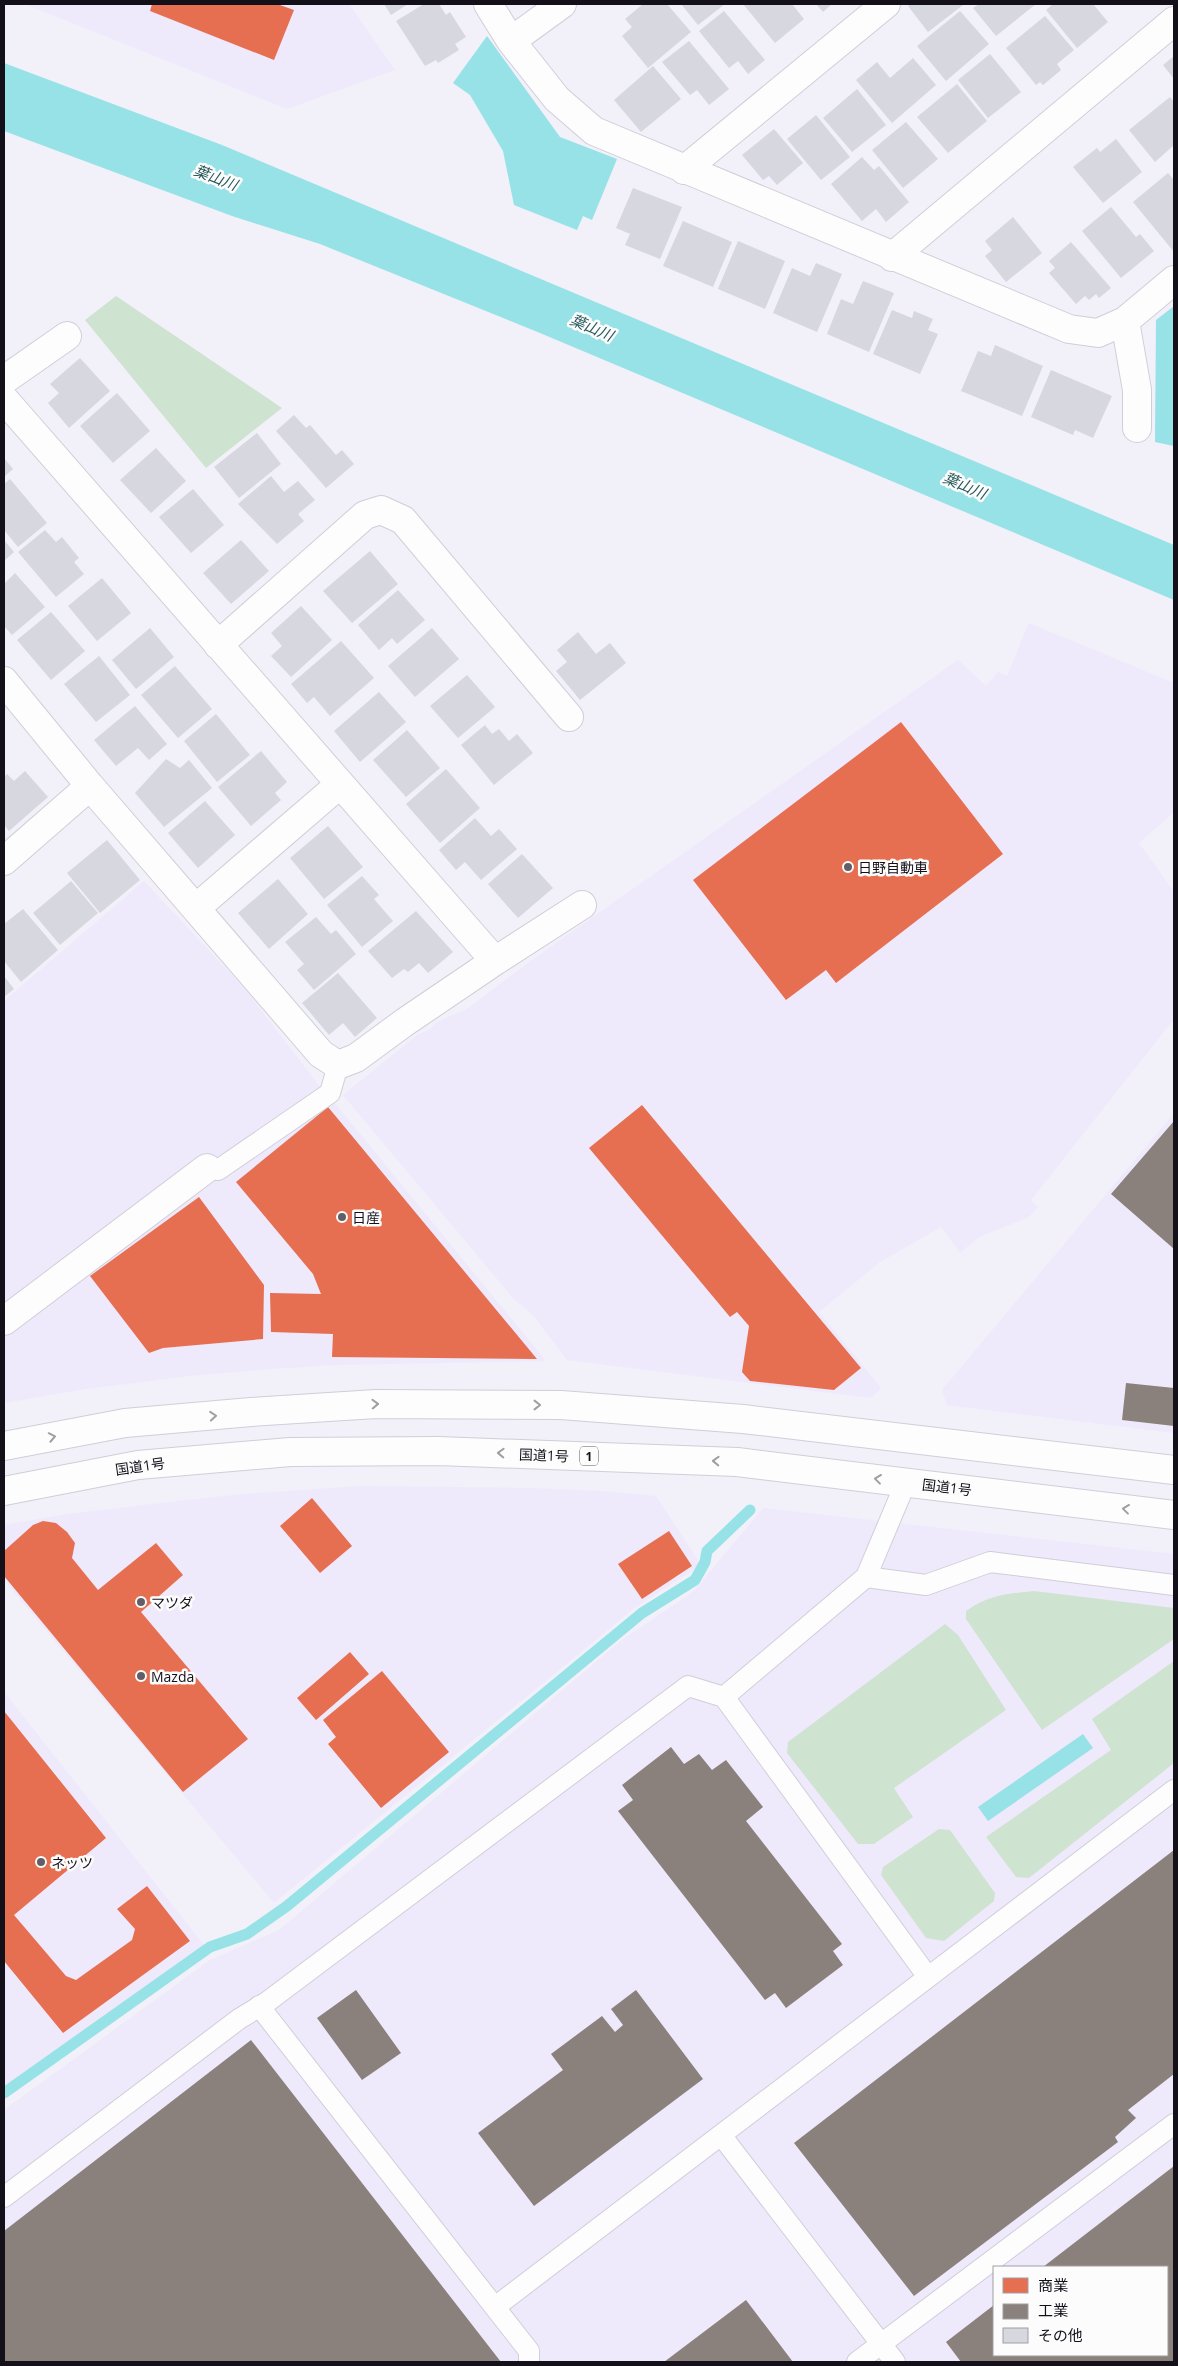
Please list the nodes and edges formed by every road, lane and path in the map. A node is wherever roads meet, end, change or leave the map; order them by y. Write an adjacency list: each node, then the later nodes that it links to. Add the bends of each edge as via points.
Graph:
1 (488, 4): 5 (main road)
2 (562, 4): 5 (main road)
3 (886, 4): 6 (main road)
4 (1174, 21): 7 (main road)
5 (511, 41): 6 (main road, via 557,99 594,131)
6 (684, 170): 7 (main road)
7 (892, 257): 9 (main road, via 1069,329 1098,333)
8 (1174, 280): 9 (main road)
9 (1125, 321): 13 (main road, via 1137,390)
10 (67, 336): 11 (main road)
11 (4, 380)
12 (4, 399): 14 (main road)
13 (1137, 428)
14 (218, 645): 16 (main road, via 364,515 381,510 403,520); 17 (main road)
15 (4, 681): 18 (main road)
16 (569, 717)
17 (339, 785): 21 (main road); 22 (main road)
18 (90, 786): 19 (main road); 21 (main road)
19 (4, 861)
20 (582, 905): 22 (main road)
21 (196, 908): 23 (main road, via 321,1054)
22 (494, 960): 23 (main road, via 356,1058)
23 (338, 1065): 24 (lane, via 330,1093 218,1170)
24 (207, 1168): 25 (main road)
25 (4, 1321)
26 (4, 1446): 27 (main road, one-way to 27, via 125,1423 250,1412 376,1404 561,1405 743,1419)
27 (1174, 1470)
28 (906, 1482): 29 (main road, 国道1号 / 1, one-way to 29, via 737,1462 438,1451 290,1452 138,1465); 30 (main road, 国道1号 / 1, one-way to 28); 31 (lane)
29 (4, 1491)
30 (1174, 1515)
31 (866, 1578): 32 (lane, via 926,1585 990,1562); 33 (lane)
32 (1174, 1585)
33 (724, 1697): 35 (lane); 36 (lane, via 688,1686)
34 (1174, 1790): 35 (lane)
35 (928, 1977): 38 (lane)
36 (260, 2006): 39 (lane); 40 (lane)
37 (1174, 2124): 41 (lane)
38 (721, 2135): 40 (lane); 41 (lane)
39 (4, 2197)
40 (495, 2307): 42 (lane, via 528,2351)
41 (880, 2344): 43 (lane); 44 (lane)
42 (529, 2362)
43 (857, 2362)
44 (895, 2362)

